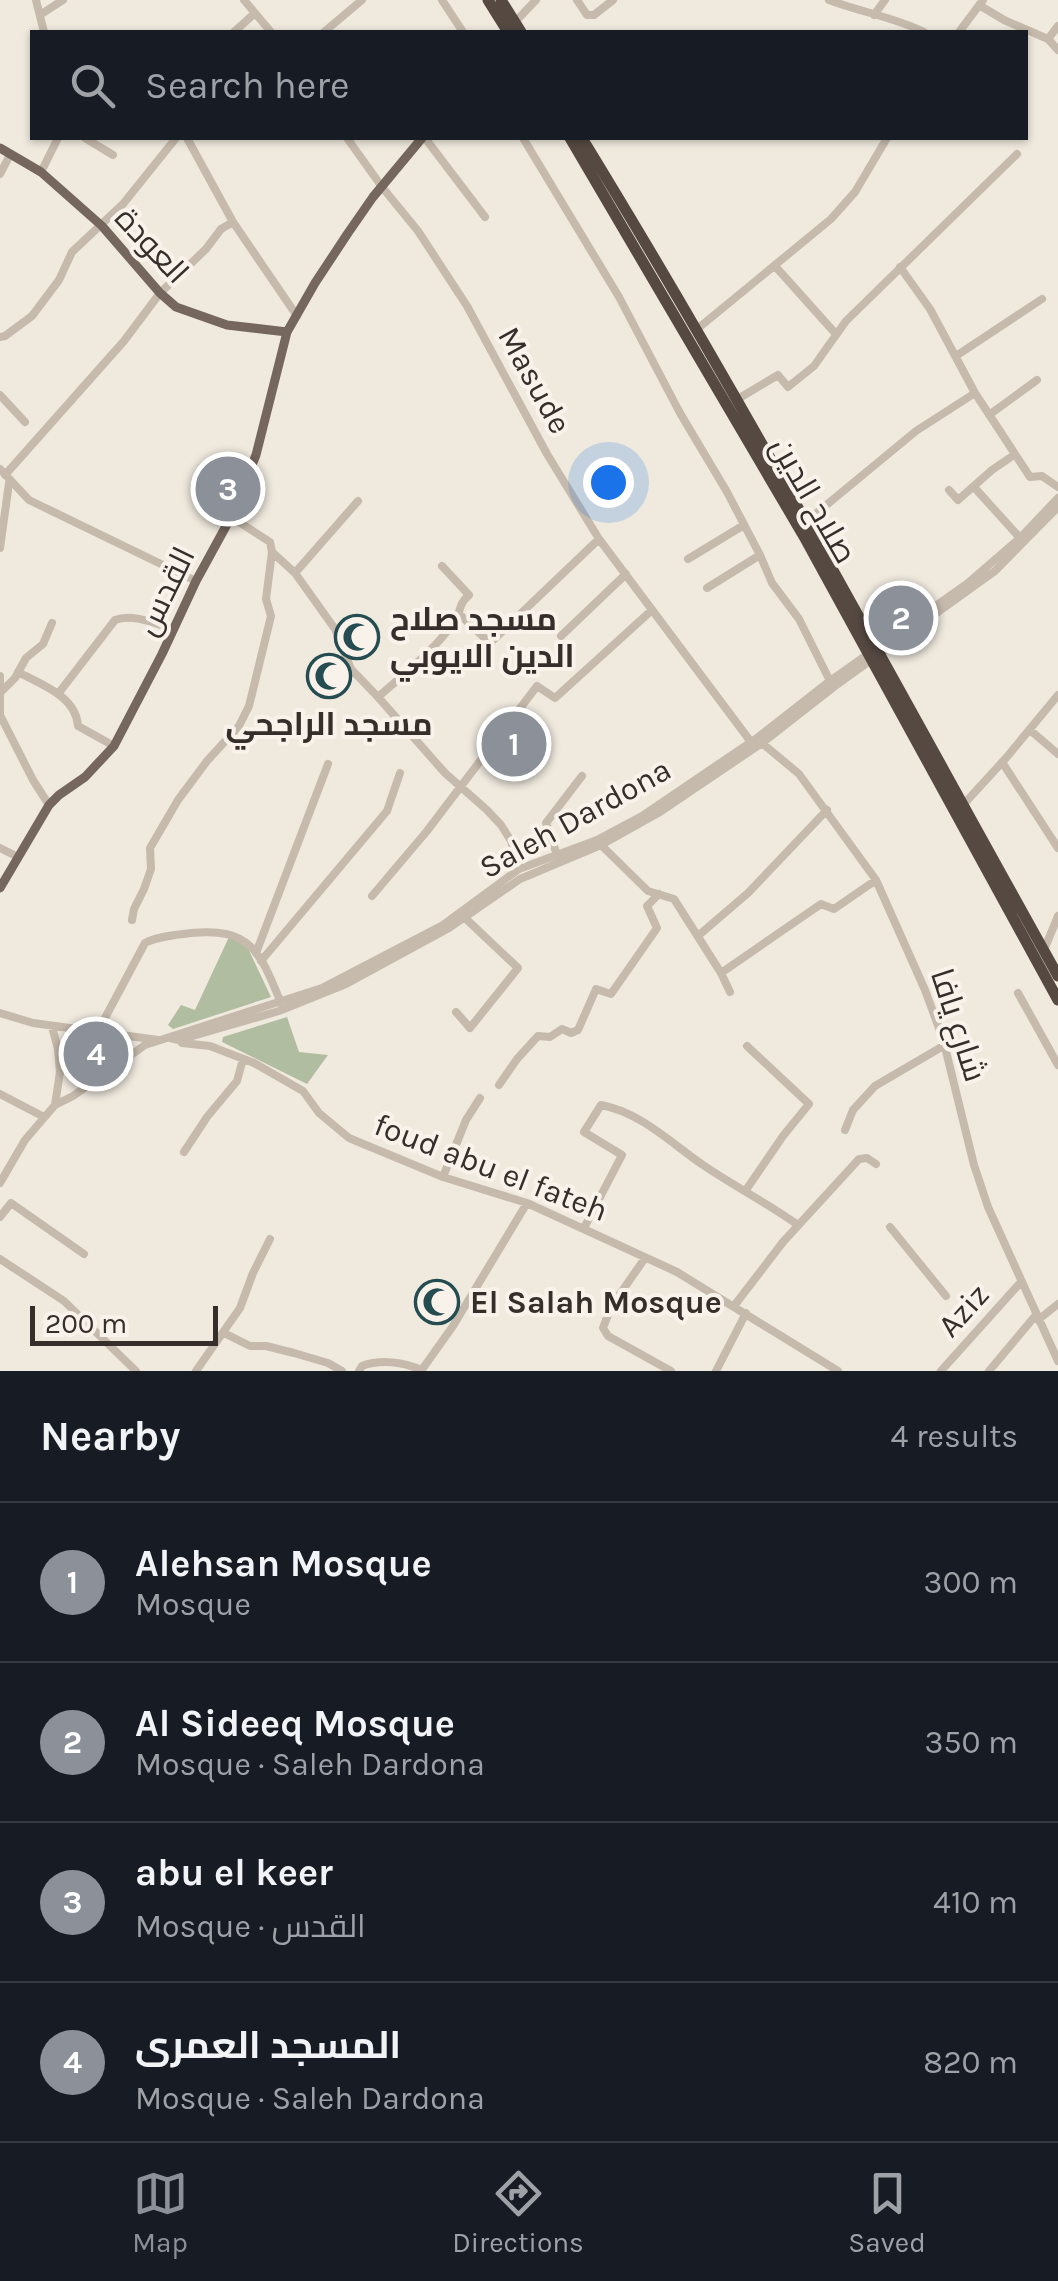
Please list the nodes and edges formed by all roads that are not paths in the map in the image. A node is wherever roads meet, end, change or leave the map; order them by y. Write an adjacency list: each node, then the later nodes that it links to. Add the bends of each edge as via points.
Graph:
1 (36, 0): 16 (street)
2 (63, 0): 16 (street)
3 (244, 0): 14 (street)
4 (362, 0): 21 (street)
5 (442, 0): 22 (street)
6 (488, 0): 23 (highway)
7 (501, 0): 23 (highway)
8 (536, 0): 23 (street)
9 (577, 0): 10 (street, via 594,15)
10 (613, 0)
11 (830, 0): 15 (street)
12 (885, 0): 15 (street)
13 (981, 2): 25 (street); 26 (street)
14 (255, 13): 19 (street); 20 (street)
15 (874, 15): 24 (street)
16 (40, 16): 18 (street)
17 (1058, 26): 28 (street)
18 (44, 30)
19 (236, 30)
20 (268, 30)
21 (326, 30)
22 (462, 30)
23 (511, 30)
24 (920, 30)
25 (960, 30)
26 (1027, 30)
27 (1028, 30): 28 (street)
28 (1048, 39): 29 (street)
29 (1058, 50)
30 (57, 140): 45 (street)
31 (88, 140): 44 (street)
32 (174, 140): 50 (street)
33 (188, 140): 49 (street)
34 (349, 140): 47 (street, Masude)
35 (422, 140): 47 (main road, القدس)
36 (426, 140): 48 (street)
37 (524, 140): 77 (street)
38 (571, 140): 94 (highway, صلاح الدين)
39 (583, 140): 56 (highway, صلاح الدين)
40 (886, 140): 51 (street, via 856,192)
41 (0, 148): 43 (main road, العودة)
42 (1016, 154): 52 (street)
43 (10, 155): 45 (main road, العودة); 46 (street)
44 (113, 155)
45 (41, 172): 50 (main road, العودة)
46 (0, 174)
47 (382, 187): 55 (main road, القدس); 79 (street, Masude, via 467,306)
48 (485, 217)
49 (233, 222): 53 (street); 55 (street)
50 (102, 226): 53 (main road, العودة); 59 (street, via 72,252 32,316)
51 (776, 266): 56 (street); 58 (street)
52 (900, 267): 58 (street); 60 (street)
53 (160, 293): 57 (main road, العودة, via 176,307 227,325); 68 (street)
54 (1042, 299): 60 (street)
55 (297, 316): 57 (main road, القدس)
56 (696, 330): 64 (highway, صلاح الدين)
57 (287, 332): 75 (main road, القدس, via 256,455)
58 (835, 333): 64 (street, via 814,366 788,386 778,375)
59 (0, 338)
60 (956, 356): 62 (street)
61 (1038, 380): 65 (street)
62 (975, 392): 65 (street); 76 (street, via 916,430)
63 (0, 395): 66 (street)
64 (736, 400): 76 (highway, صلاح الدين)
65 (989, 415): 67 (street)
66 (25, 422)
67 (1014, 455): 69 (street); 70 (street, via 1030,477 1042,476)
68 (5, 475): 80 (street); 87 (street, via 29,500)
69 (974, 487): 71 (street, via 958,500); 78 (street)
70 (1058, 488)
71 (949, 490)
72 (1058, 498): 78 (street, Saleh Dardona)
73 (358, 501): 85 (street)
74 (1058, 507): 94 (street, Saleh Dardona, via 995,572)
75 (231, 517): 81 (street, via 270,542); 87 (main road, القدس)
76 (807, 521): 94 (highway, صلاح الدين)
77 (744, 525): 82 (street); 83 (street)
78 (1020, 538): 94 (street, Saleh Dardona)
79 (599, 539): 86 (street, Masude); 90 (street, via 490,642)
80 (0, 548)
81 (272, 552): 85 (street); 127 (street, via 266,600 271,616 249,706 150,848 151,869)
82 (760, 555): 88 (street); 97 (street)
83 (688, 559)
84 (442, 566): 90 (street, via 469,594)
85 (295, 573): 101 (street, via 335,629 351,669)
86 (626, 574): 89 (street, Masude); 93 (street)
87 (196, 580): 92 (main road, القدس)
88 (707, 588)
89 (652, 610): 104 (street, Masude); 111 (street, via 555,698 538,686)
90 (458, 613): 101 (street, via 416,664)
91 (52, 622): 95 (street)
92 (174, 629): 99 (street, via 115,620); 105 (main road, القدس)
93 (561, 636)
94 (875, 654): 97 (street, Saleh Dardona); 104 (street, Saleh Dardona); 113 (highway, صلاح الدين); 135 (highway, صلاح الدين)
95 (18, 672): 98 (street); 99 (street)
96 (0, 676): 98 (street)
97 (830, 680): 104 (street, Saleh Dardona)
98 (2, 691): 102 (street)
99 (58, 694): 105 (street, via 77,714 78,726)
100 (1058, 695): 103 (street)
101 (378, 696): 111 (street)
102 (0, 715): 112 (street)
103 (1030, 730): 106 (street); 107 (street)
104 (757, 741): 114 (street, شارع يافا, via 799,774); 115 (street, Saleh Dardona)
105 (114, 746): 112 (main road, القدس)
106 (1058, 754)
107 (1002, 762): 113 (street); 117 (street)
108 (328, 764): 130 (street)
109 (400, 773): 130 (street, via 387,811)
110 (582, 776): 118 (street, via 546,823)
111 (459, 786): 120 (street, via 501,825); 124 (street)
112 (49, 805): 119 (main road, القدس)
113 (962, 805): 129 (highway, صلاح الدين)
114 (827, 810): 121 (street, شارع يافا); 128 (street)
115 (599, 842): 118 (street, Saleh Dardona); 123 (street, via 648,892); 125 (street, Saleh Dardona, via 520,879)
116 (0, 848): 119 (street)
117 (1058, 848)
118 (558, 855): 120 (street, Saleh Dardona)
119 (18, 857): 122 (main road, القدس)
120 (519, 869): 125 (street, Saleh Dardona)
121 (876, 880): 131 (street, via 834,909 821,904); 142 (street, شارع يافا)
122 (0, 888)
123 (659, 894): 128 (street, via 674,899); 146 (street, via 647,906 657,928 611,994 596,990 578,1030 538,1036)
124 (372, 896)
125 (463, 916): 136 (street, Saleh Dardona); 137 (street, via 518,968 470,1028); 141 (street, Saleh Dardona, via 314,998)
126 (1058, 916): 129 (street)
127 (132, 920)
128 (698, 936): 131 (street)
129 (1044, 950): 132 (highway, صلاح الدين)
130 (258, 957): 136 (street); 140 (street, via 249,942 213,931 146,940)
131 (721, 973): 133 (street)
132 (1058, 976)
133 (730, 992)
134 (1018, 993): 145 (street)
135 (1058, 1000)
136 (280, 1002): 141 (street, Saleh Dardona)
137 (456, 1012)
138 (2, 1014): 139 (street, foud abu el fateh)
139 (52, 1026): 140 (street, foud abu el fateh); 149 (street, via 60,1072)
140 (97, 1033): 141 (street, foud abu el fateh)
141 (166, 1039): 144 (street, foud abu el fateh); 149 (street, Saleh Dardona, via 136,1051)
142 (945, 1045): 151 (street, via 876,1086); 167 (street, شارع يافا, via 974,1165)
143 (747, 1046): 156 (street, via 808,1104)
144 (244, 1059): 152 (street); 154 (street, foud abu el fateh, via 302,1091 349,1138)
145 (1058, 1066)
146 (499, 1085)
147 (0, 1094): 150 (street)
148 (480, 1098): 154 (street)
149 (55, 1105): 150 (street, Saleh Dardona)
150 (44, 1117): 155 (street, Saleh Dardona)
151 (845, 1130)
152 (184, 1152)
153 (876, 1164): 159 (street, via 859,1158)
154 (443, 1177): 157 (street, foud abu el fateh)
155 (0, 1183)
156 (746, 1190): 159 (street); 161 (street, via 620,1108 601,1105 584,1132 622,1156)
157 (527, 1203): 161 (street, foud abu el fateh); 175 (street)
158 (0, 1218): 163 (street, via 11,1203)
159 (798, 1224): 170 (street)
160 (890, 1227): 168 (street)
161 (584, 1228): 164 (street, foud abu el fateh)
162 (270, 1240): 173 (street)
163 (84, 1254)
164 (645, 1258): 170 (street, foud abu el fateh); 180 (street, via 603,1328)
165 (3, 1261): 166 (street); 176 (street, via 64,1301)
166 (0, 1274)
167 (1022, 1282): 172 (street, شارع يافا); 183 (street, Aziz)
168 (946, 1296)
169 (1058, 1304): 172 (street)
170 (734, 1306): 171 (street, foud abu el fateh)
171 (746, 1313): 181 (street); 182 (street, foud abu el fateh)
172 (1037, 1318): 174 (street, شارع يافا); 184 (street)
173 (224, 1333): 177 (street); 178 (street)
174 (1058, 1359)
175 (421, 1370): 179 (street, via 407,1362 370,1363)
176 (136, 1371)
177 (196, 1371)
178 (342, 1371)
179 (360, 1371)
180 (671, 1371)
181 (716, 1371)
182 (838, 1371)
183 (942, 1371)
184 (989, 1371)

